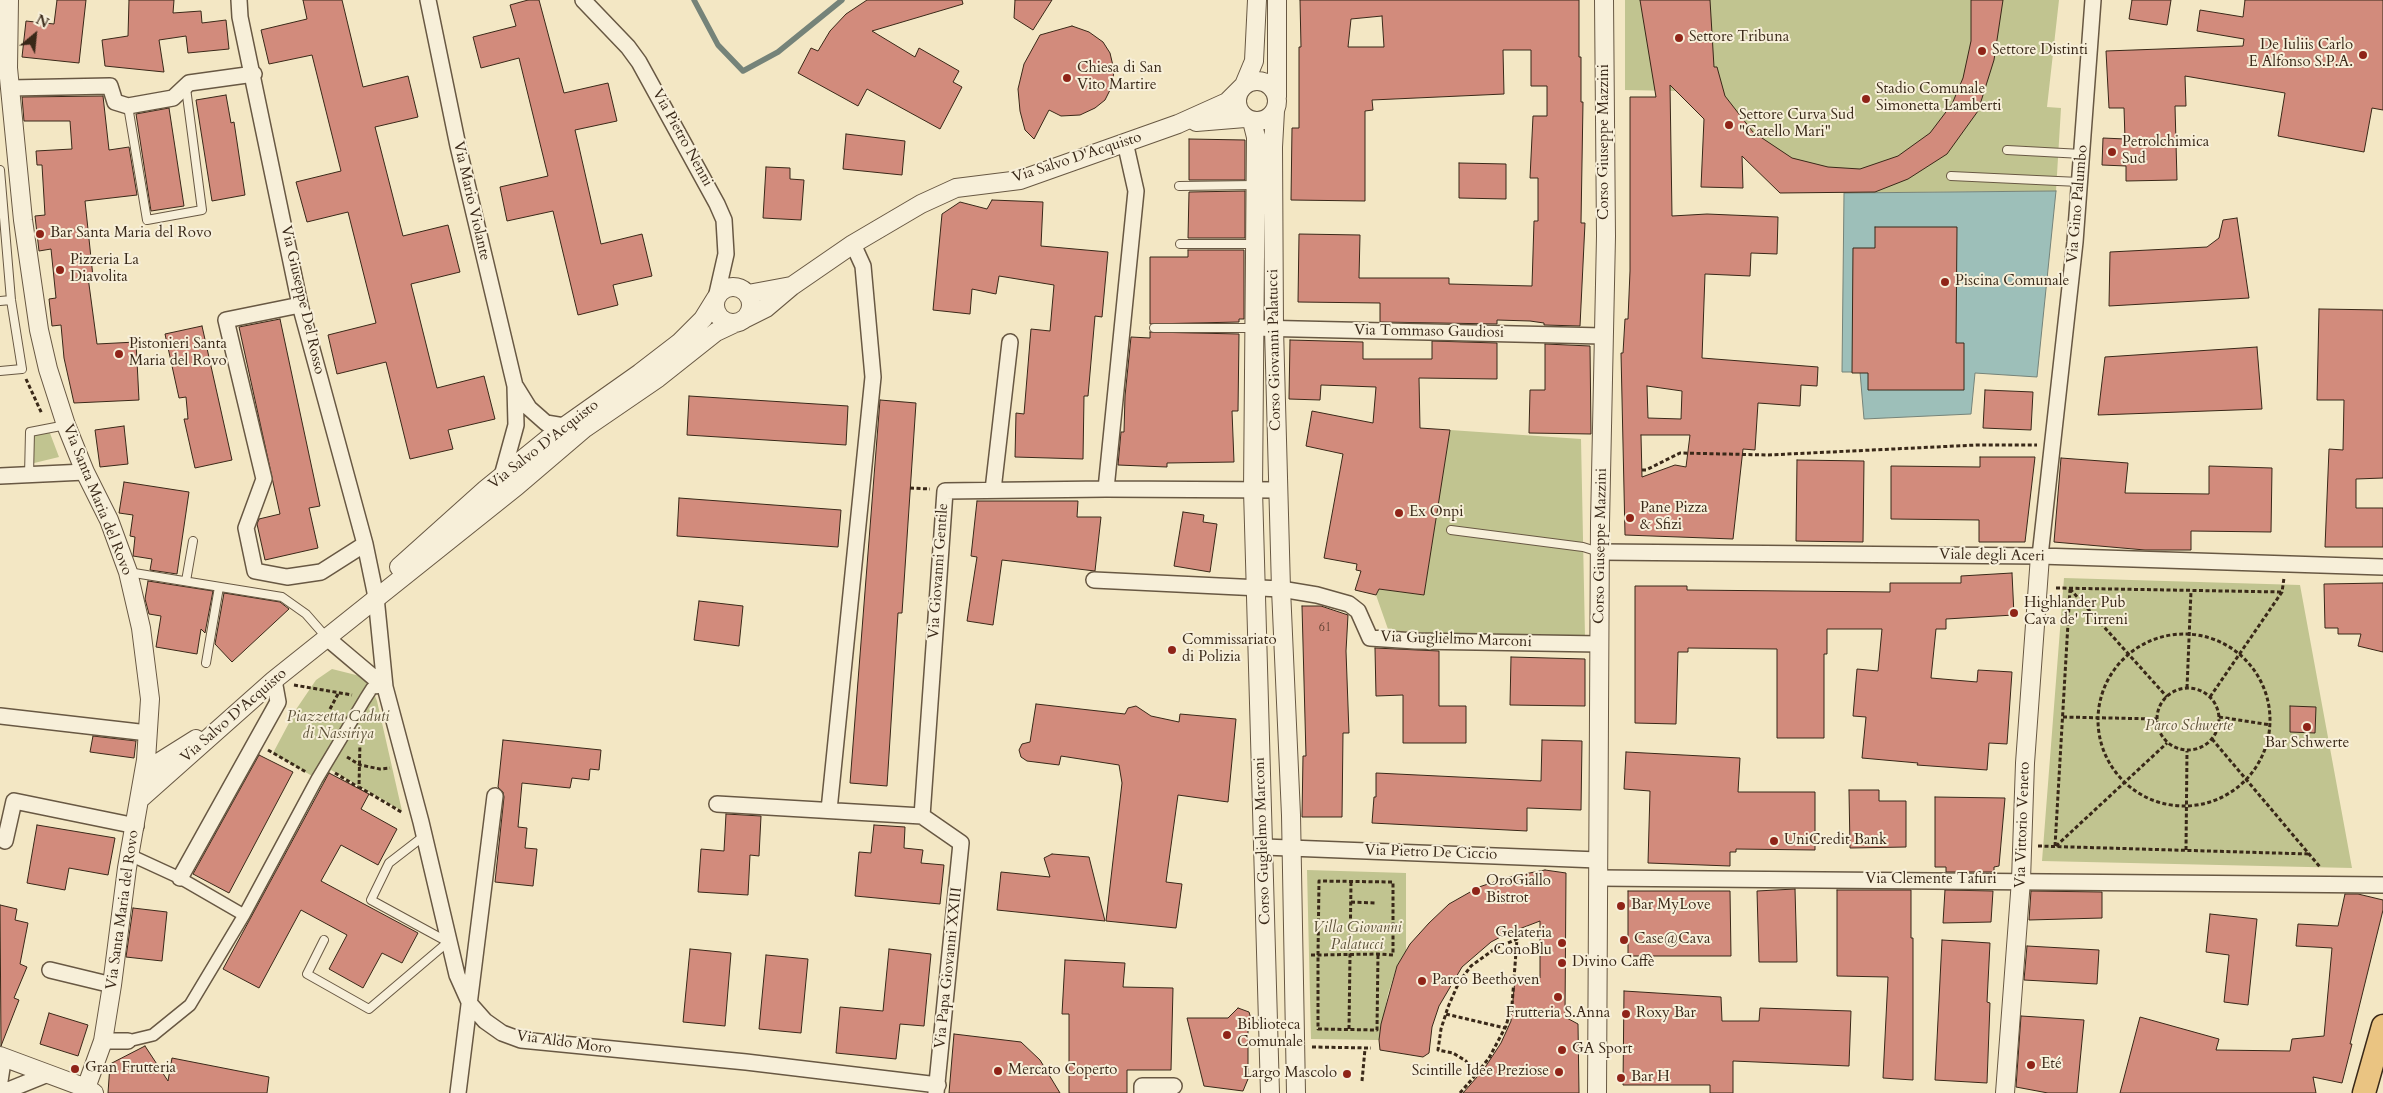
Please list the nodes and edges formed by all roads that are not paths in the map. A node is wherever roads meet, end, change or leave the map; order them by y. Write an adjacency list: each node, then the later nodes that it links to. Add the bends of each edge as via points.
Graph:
1 (9, 0): 14 (street, Via Santa Maria del Rovo)
2 (239, 0): 12 (street, Via Giuseppe Del Rosso)
3 (420, 0): 11 (street, Via Mario Violante)
4 (428, 0): 11 (street, Via Mario Violante)
5 (438, 0): 11 (street)
6 (583, 0): 33 (street, Via Pietro Nenni, via 639,62 718,204 724,220 726,254)
7 (1257, 0): 13 (street, Corso Giovanni Palatucci, via 1254,61)
8 (1277, 0): 16 (street, Corso Giovanni Palatucci)
9 (1604, 0): 41 (street, Corso Giuseppe Mazzini, via 1606,236)
10 (2093, 0): 22 (street, Via Gino Palumbo)
11 (430, 16): 44 (street, Via Mario Violante)
12 (254, 74): 15 (street, via 190,83); 36 (street, Via Giuseppe Del Rosso)
13 (1244, 86): 16 (street, via 1250,82 1264,82 1271,86); 18 (street, Corso Giovanni Palatucci, via 1236,99 1238,110); 19 (street, Via Salvo D'Acquisto, via 1227,102)
14 (10, 88): 17 (street, via 110,86 115,102); 45 (street, Via Santa Maria del Rovo, via 23,220 39,330)
15 (186, 88): 17 (street, via 172,98); 17 (lane, via 202,210 147,220)
16 (1276, 104): 18 (street, via 1271,117 1262,122); 40 (street, Corso Giovanni Palatucci, via 1273,147)
17 (128, 106)
18 (1248, 120): 19 (street, Via Salvo D'Acquisto); 27 (street, Corso Giovanni Palatucci, via 1256,138)
19 (1178, 124): 20 (street, Via Salvo D'Acquisto)
20 (1125, 142): 28 (street, Via Salvo D'Acquisto, via 1020,180 956,188 921,204); 51 (street, via 1136,192)
21 (2007, 150): 22 (lane)
22 (2082, 154): 25 (street, Via Gino Palumbo)
23 (0, 170): 34 (lane)
24 (1951, 176): 25 (lane)
25 (2079, 182): 59 (street, Via Gino Palumbo)
26 (1179, 186): 27 (lane)
27 (1256, 186): 30 (street, Corso Giovanni Palatucci)
28 (853, 244): 31 (street, Via Salvo D'Acquisto); 80 (street, via 863,266 872,377)
29 (1180, 244): 30 (lane)
30 (1255, 244): 39 (street, Corso Giovanni Palatucci)
31 (792, 286): 32 (street); 37 (street, Via Salvo D'Acquisto, via 766,308)
32 (748, 294): 33 (street, via 733,287 723,290); 37 (street, via 751,304)
33 (716, 298): 37 (street, via 714,308 719,317); 46 (street, Via Salvo D'Acquisto, via 702,319 679,343)
34 (11, 300): 35 (lane); 43 (lane, via 22,369)
35 (0, 301)
36 (300, 305): 57 (street, Via Giuseppe Del Rosso); 57 (street, via 226,320 264,479 246,528 255,571 287,578 321,572)
37 (739, 321): 67 (street, Via Salvo D'Acquisto, via 716,332 658,378 585,428)
38 (1154, 328): 39 (lane)
39 (1254, 328): 40 (street, Via Tommaso Gaudiosi); 53 (street, Corso Giovanni Palatucci)
40 (1274, 328): 41 (street, Via Tommaso Gaudiosi); 54 (street, Corso Giovanni Palatucci)
41 (1603, 336): 58 (street, Corso Giuseppe Mazzini)
42 (1010, 342): 52 (street)
43 (0, 371)
44 (515, 386): 46 (street, Via Mario Violante, via 529,408 546,422); 50 (street, Via Mario Violante, via 516,425)
45 (66, 425): 47 (street, Via Santa Maria del Rovo); 48 (lane, via 30,432)
46 (564, 426): 50 (street, Via Salvo D'Acquisto)
47 (85, 472): 48 (street); 61 (street, Via Santa Maria del Rovo, via 109,520)
48 (30, 475): 49 (street)
49 (0, 476)
50 (502, 476): 67 (street, Via Salvo D'Acquisto, via 401,565)
51 (1106, 489): 52 (street, Via Giovanni Gentile); 53 (street, Via Giovanni Gentile)
52 (993, 490): 81 (street, Via Giovanni Gentile, via 945,491)
53 (1253, 490): 54 (street, Via Giovanni Gentile); 65 (street, Corso Giovanni Palatucci)
54 (1278, 490): 66 (street, Corso Giovanni Palatucci)
55 (1450, 530): 58 (lane)
56 (193, 540): 63 (lane)
57 (365, 544): 67 (street, Via Giuseppe Del Rosso)
58 (1600, 552): 59 (street, Viale degli Aceri); 69 (street, Corso Giuseppe Mazzini)
59 (2040, 556): 60 (street, Viale degli Aceri); 91 (street, Via Vittorio Veneto, via 2025,763)
60 (2383, 567)
61 (128, 572): 63 (lane); 75 (street, Via Santa Maria del Rovo, via 148,669)
62 (1094, 580): 65 (street, Via Guglielmo Marconi)
63 (186, 581): 64 (lane)
64 (219, 587): 68 (lane, via 282,597 306,614); 70 (lane)
65 (1256, 589): 66 (street, Via Guglielmo Marconi); 85 (street, Corso Guglielmo Marconi)
66 (1281, 589): 69 (street, Via Guglielmo Marconi, via 1349,604 1358,611 1370,638); 86 (street, Corso Guglielmo Marconi)
67 (376, 597): 68 (street, Via Salvo D'Acquisto); 72 (street, Via Aldo Moro)
68 (327, 638): 71 (street, Via Salvo D'Acquisto); 72 (street)
69 (1600, 644): 88 (street, Corso Giuseppe Mazzini)
70 (206, 664)
71 (274, 680): 74 (street, Via Salvo D'Acquisto); 89 (street, via 278,702)
72 (385, 687): 83 (street, Via Aldo Moro); 93 (street, via 372,688 365,698)
73 (0, 716): 75 (street)
74 (234, 716): 76 (street); 78 (street, Via Salvo D'Acquisto)
75 (148, 733): 76 (street, Via Santa Maria del Rovo)
76 (145, 771): 78 (street, Via Santa Maria del Rovo)
77 (495, 796): 98 (street)
78 (140, 799): 82 (street, Via Santa Maria del Rovo)
79 (717, 804): 80 (street)
80 (829, 810): 81 (street)
81 (922, 816): 106 (street, Via Papa Giovanni XXIII, via 961,843)
82 (136, 826): 84 (street, via 14,801); 87 (street, Via Santa Maria del Rovo)
83 (422, 829): 95 (street, Via Aldo Moro); 95 (lane, via 390,863 371,900)
84 (5, 841)
85 (1264, 847): 86 (street, Via Pietro De Ciccio); 111 (street, Corso Guglielmo Marconi)
86 (1292, 847): 88 (street, Via Pietro De Ciccio); 112 (street, Corso Guglielmo Marconi)
87 (130, 855): 89 (street); 97 (street, Via Santa Maria del Rovo)
88 (1598, 860): 90 (street, Corso Giuseppe Mazzini)
89 (180, 878): 93 (street)
90 (1598, 878): 91 (street, Via Clemente Tafuri); 113 (street, Corso Giuseppe Mazzini)
91 (2021, 880): 92 (street, Via Clemente Tafuri); 114 (street, Via Vittorio Veneto)
92 (2383, 886)
93 (244, 915): 101 (street, via 190,1005 153,1035)
94 (324, 940): 95 (lane, via 307,974 369,1010)
95 (448, 942): 98 (street, Via Aldo Moro, via 457,975)
96 (50, 970): 97 (street)
97 (112, 986): 100 (street, Via Santa Maria del Rovo)
98 (470, 1004): 106 (street, Via Aldo Moro, via 485,1021 502,1033 521,1040); 109 (street)
99 (2382, 1029): 115 (main road)
100 (103, 1041): 101 (street); 107 (street, Via Santa Maria del Rovo)
101 (128, 1041)
102 (0, 1057): 103 (street); 104 (street)
103 (48, 1074): 107 (street); 108 (street)
104 (0, 1081)
105 (1174, 1086): 110 (street, via 1142,1086)
106 (937, 1089)
107 (90, 1090)
108 (1, 1093)
109 (458, 1093)
110 (1142, 1093)
111 (1270, 1093)
112 (1296, 1093)
113 (1597, 1093)
114 (2005, 1093)
115 (2364, 1093)

